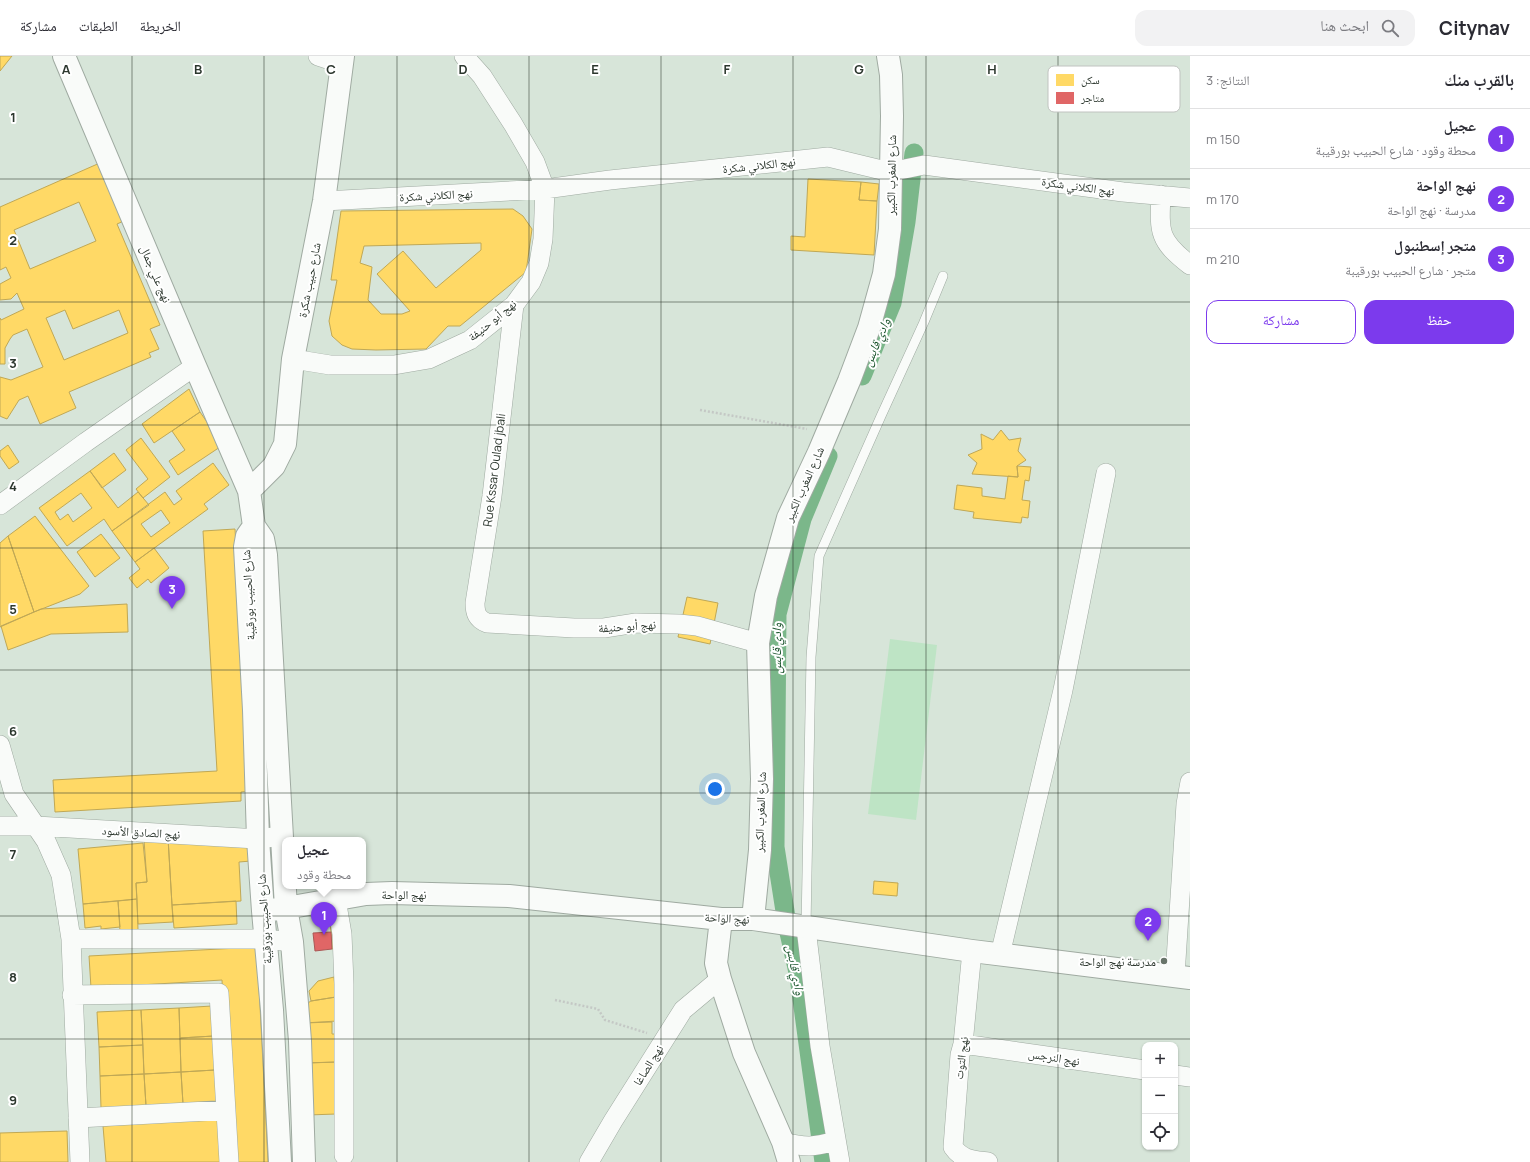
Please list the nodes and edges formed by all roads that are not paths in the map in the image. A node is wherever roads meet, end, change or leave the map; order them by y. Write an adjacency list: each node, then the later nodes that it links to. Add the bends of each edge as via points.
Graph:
1 (64, 56): 15 (street, نهج علي جمال)
2 (318, 56): 5 (street)
3 (464, 56): 7 (street, نهج أبو حنيفة, via 482,76 513,124 536,162)
4 (888, 56): 6 (street, شارع المغرب الكبير, via 892,116)
5 (343, 60): 10 (street, شارع حبيب شكرة)
6 (890, 172): 7 (street, نهج الكلاني شكرة, via 828,157); 8 (street, نهج الكلاني شكرة, via 924,165); 21 (street, شارع المغرب الكبير, via 890,229 884,274 869,328 827,433 788,518 766,596)
7 (546, 188): 10 (street, نهج الكلاني شكرة); 13 (street, نهج أبو حنيفة, via 539,263 531,282)
8 (1161, 196): 9 (street, نهج الكلاني شكرة); 11 (street, via 1160,221 1163,238)
9 (1190, 198)
10 (324, 201): 14 (street, شارع حبيب شكرة)
11 (1190, 265)
12 (943, 276): 34 (lane, via 819,556 811,657)
13 (514, 305): 14 (street, نهج أبو حنيفة, via 470,340 429,359 394,365 330,365); 20 (street, Rue Kssar Oulad jbali, via 492,496 475,603 478,617 482,621)
14 (293, 359): 17 (street, شارع حبيب شكرة, via 285,444 274,466)
15 (195, 366): 17 (street, نهج علي جمال); 18 (street)
16 (1106, 473): 39 (street, via 1063,690)
17 (249, 491): 19 (street, نهج علي جمال)
18 (1, 501)
19 (254, 526): 26 (street, شارع الحبيب بورقيبة, via 263,539 266,555); 27 (street, شارع الحبيب بورقيبة, via 247,536 245,547)
20 (493, 622): 21 (street, نهج أبو حنيفة, via 574,628 604,628 636,623 679,624 697,626)
21 (758, 643): 33 (street, شارع المغرب الكبير, via 762,779 760,850)
22 (0, 745): 25 (street, via 14,794)
23 (1190, 782): 40 (street, via 1186,804)
24 (0, 826): 25 (street, نهج الصادق الأسود)
25 (36, 826): 27 (street, نهج الصادق الأسود); 35 (street, via 46,841 61,875)
26 (282, 836): 27 (street, نهج الصادق الأسود)
27 (258, 838): 31 (street, شارع الحبيب بورقيبة)
28 (285, 889): 30 (street, شارع الحبيب بورقيبة)
29 (336, 899): 30 (street, نهج الواحة); 32 (street, نهج الواحة, via 392,893 509,896); 51 (street, via 342,934 344,984)
30 (286, 908): 31 (street, نهج الواحة); 37 (street, شارع الحبيب بورقيبة)
31 (263, 911): 36 (street, شارع الحبيب بورقيبة)
32 (721, 919): 33 (street, نهج الواحة); 41 (street, via 716,963)
33 (753, 919): 34 (street, نهج الواحة)
34 (806, 928): 38 (street, نهج الواحة); 49 (street, via 820,1046)
35 (71, 939): 36 (street); 42 (street)
36 (265, 939): 37 (street); 54 (street, شارع الحبيب بورقيبة, via 272,1010)
37 (292, 942): 55 (street, شارع الحبيب بورقيبة, via 300,1041)
38 (972, 951): 39 (street, نهج الواحة); 43 (street, نهج التوت)
39 (1000, 955): 40 (street, نهج الواحة)
40 (1182, 977)
41 (720, 980): 50 (street, via 744,1053); 56 (street, نهج الصاغا, via 683,1010)
42 (72, 995): 47 (street, via 219,993); 48 (street)
43 (963, 1044): 44 (street, نهج النرجس); 58 (street, نهج التوت, via 953,1147 967,1159)
44 (1142, 1070)
45 (1178, 1075): 46 (street)
46 (1190, 1077)
47 (226, 1110): 48 (street); 53 (street)
48 (78, 1118): 52 (street)
49 (836, 1141): 50 (street); 57 (street)
50 (786, 1152)
51 (344, 1155)
52 (80, 1162)
53 (229, 1162)
54 (280, 1162)
55 (304, 1162)
56 (589, 1162)
57 (840, 1162)
58 (988, 1162)

